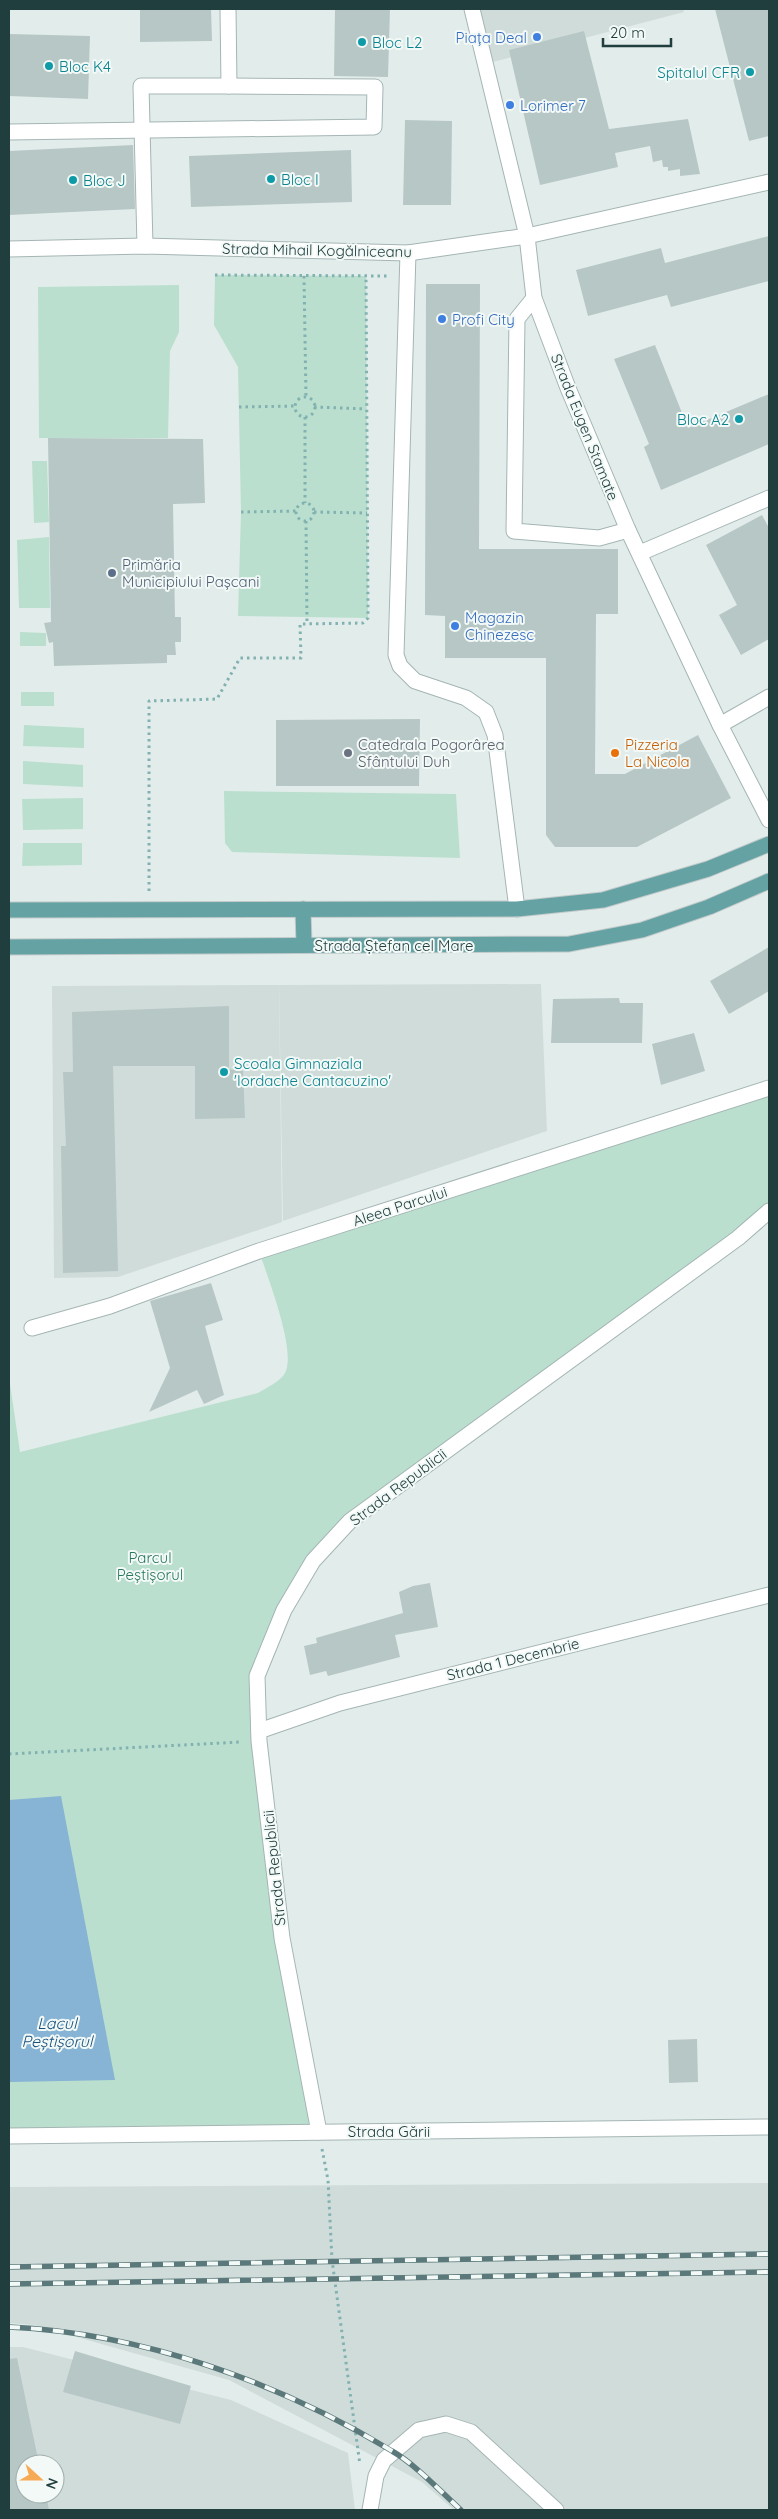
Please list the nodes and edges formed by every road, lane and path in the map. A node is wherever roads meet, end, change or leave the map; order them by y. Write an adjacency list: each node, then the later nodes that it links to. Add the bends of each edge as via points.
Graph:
1 (228, 9): 3 (street)
2 (472, 9): 7 (street, Strada Eugen Stamate)
3 (229, 86): 4 (street, via 141,86); 4 (street, via 375,88 374,127)
4 (141, 130): 5 (street); 8 (street)
5 (9, 132)
6 (769, 182): 7 (street, Strada Mihail Kogălniceanu)
7 (527, 236): 10 (street, Strada Mihail Kogălniceanu); 15 (street, Strada Eugen Stamate)
8 (145, 246): 9 (street, Strada Mihail Kogălniceanu); 10 (street, Strada Mihail Kogălniceanu)
9 (9, 249)
10 (408, 253): 14 (street)
11 (215, 275): 12 (path)
12 (304, 276): 13 (path); 16 (path)
13 (366, 276): 14 (path); 20 (path)
14 (407, 277): 38 (street, via 396,654 400,666 416,681 466,698 486,712 495,735)
15 (534, 298): 29 (street, Strada Eugen Stamate); 29 (street, via 517,319 514,531 599,538)
16 (306, 398): 17 (path); 19 (path)
17 (295, 406): 18 (path); 21 (path, via 298,414)
18 (239, 407)
19 (314, 407): 20 (path); 21 (path, via 313,412)
20 (366, 409): 27 (path)
21 (305, 417): 23 (path)
22 (769, 498): 30 (street)
23 (305, 504): 24 (path, via 298,506); 26 (path)
24 (296, 511): 25 (path); 28 (path, via 299,519)
25 (241, 512)
26 (314, 512): 27 (path); 28 (path)
27 (367, 513): 31 (path, via 368,618 364,623)
28 (306, 521): 31 (path)
29 (628, 530): 30 (street, Strada Eugen Stamate)
30 (640, 553): 33 (street, Strada Eugen Stamate)
31 (307, 624): 40 (path, via 300,624 300,658 240,658 217,699 149,701)
32 (769, 697): 33 (street)
33 (720, 725): 34 (street, Strada Eugen Stamate)
34 (769, 820)
35 (769, 844): 38 (main road, via 708,869 603,900)
36 (769, 881): 41 (main road, Strada Ștefan cel Mare, via 642,930 569,944)
37 (303, 909): 38 (main road); 40 (main road); 41 (main road)
38 (516, 909)
39 (9, 910): 40 (main road)
40 (149, 910)
41 (304, 945): 42 (main road, Strada Ștefan cel Mare)
42 (9, 947)
43 (769, 1088): 45 (street, Aleea Parcului, via 259,1250 110,1306)
44 (769, 1211): 47 (street, Strada Republicii, via 738,1238 350,1521 313,1561 284,1610 257,1676)
45 (32, 1328)
46 (769, 1594): 47 (street, Strada 1 Decembrie, via 340,1703)
47 (259, 1736): 48 (path); 50 (street, Strada Republicii, via 282,1938)
48 (9, 1754)
49 (769, 2127): 50 (street, Strada Gării)
50 (318, 2132): 51 (street, Strada Gării); 52 (path, via 328,2180 332,2260)
51 (9, 2136)
52 (361, 2466)
53 (370, 2510): 54 (street, via 376,2476 384,2460 419,2430 446,2424 472,2432)
54 (556, 2510)

